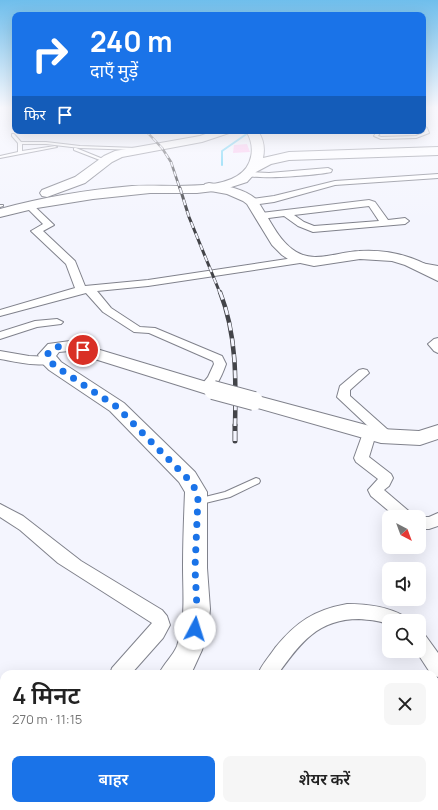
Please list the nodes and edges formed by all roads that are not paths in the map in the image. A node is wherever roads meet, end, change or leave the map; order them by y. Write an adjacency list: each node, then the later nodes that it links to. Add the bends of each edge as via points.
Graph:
1 (20, 145): 9 (lane)
2 (58, 145): 5 (lane)
3 (167, 145): 7 (main road)
4 (257, 145): 13 (main road, via 257,159)
5 (66, 146): 7 (lane); 9 (lane); 11 (lane)
6 (284, 147): 8 (main road, via 325,150)
7 (140, 149): 11 (main road, via 119,154)
8 (438, 150): 13 (main road, via 289,156 267,161)
9 (20, 153): 10 (lane)
10 (0, 157)
11 (106, 161): 16 (main road, via 104,168 114,177); 19 (main road, via 74,183)
12 (328, 170): 13 (street)
13 (247, 174): 15 (main road, via 230,184); 17 (main road)
14 (438, 176): 17 (street, via 335,183 274,199)
15 (209, 187): 16 (main road); 17 (main road, via 232,191)
16 (150, 189): 18 (main road)
17 (249, 200): 21 (main road)
18 (29, 206): 19 (main road); 28 (street, via 48,223 36,231 47,238 71,263)
19 (0, 208)
20 (287, 214): 21 (street); 23 (street, via 313,229); 23 (street, via 369,203)
21 (261, 216): 24 (main road, via 282,247)
22 (405, 221): 23 (street)
23 (385, 222)
24 (300, 260): 25 (main road, via 315,262 345,256 369,255 397,257); 28 (street, via 148,283)
25 (421, 266): 26 (street); 27 (main road)
26 (438, 269)
27 (438, 277)
28 (84, 289): 29 (street); 37 (street, via 107,310 138,330 151,330 218,359 220,364)
29 (0, 312)
30 (57, 322): 31 (street, via 35,324)
31 (0, 336)
32 (438, 341): 33 (street, via 434,344)
33 (438, 348)
34 (1, 355): 35 (street, via 28,360)
35 (49, 360): 37 (main road, via 47,355 51,350 70,346); 42 (main road, via 117,407 187,478 196,492)
36 (363, 373): 40 (street, via 344,390 342,397)
37 (209, 389): 39 (main road, bridge)
38 (438, 432): 40 (main road, via 420,438)
39 (370, 433): 40 (main road); 44 (street, via 361,458 386,478 375,490)
40 (389, 437)
41 (256, 481): 42 (lane, via 227,495)
42 (197, 502): 51 (main road, via 195,629 189,650)
43 (0, 510): 50 (street, via 93,578 156,615 161,621 157,632)
44 (398, 510)
45 (438, 519): 46 (street)
46 (426, 524)
47 (382, 614): 52 (street, via 338,612 324,617 301,632)
48 (426, 651): 49 (street)
49 (438, 668)
50 (123, 670)
51 (177, 670)
52 (269, 670)

